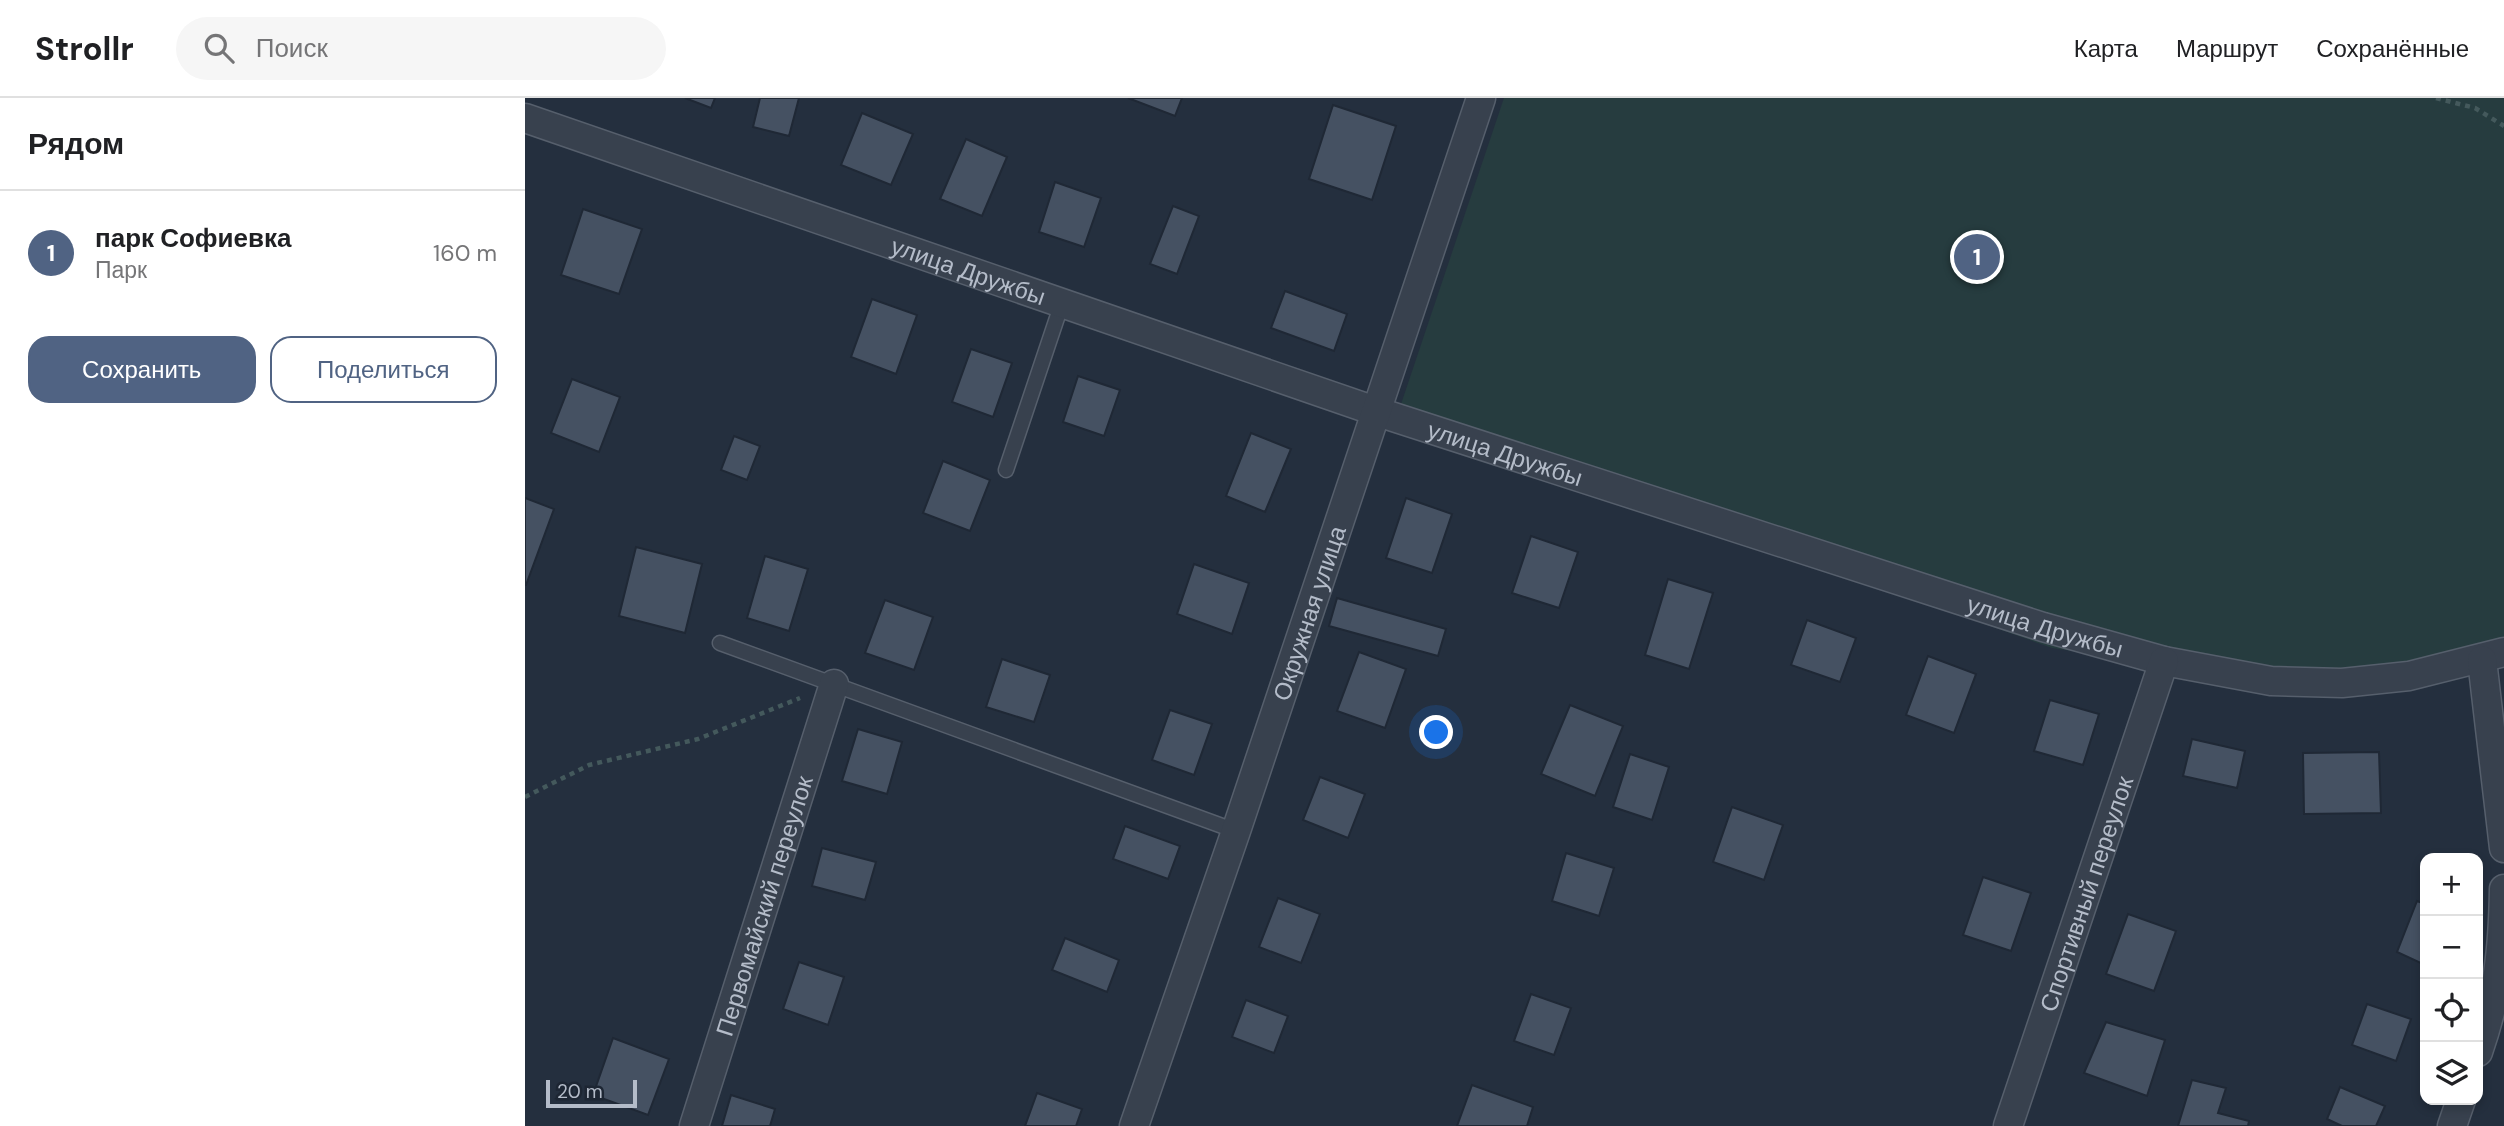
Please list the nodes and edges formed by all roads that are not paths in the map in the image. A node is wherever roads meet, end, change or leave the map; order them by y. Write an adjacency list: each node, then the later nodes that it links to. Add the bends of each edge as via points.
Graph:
1 (1481, 98): 4 (street, Окружная улица)
2 (525, 118): 3 (street, улица Дружбы)
3 (1062, 303): 4 (street, улица Дружбы); 5 (lane)
4 (1378, 412): 8 (street, улица Дружбы, via 2030,623); 11 (street, Окружная улица)
5 (1006, 470)
6 (720, 643): 9 (lane)
7 (2493, 656): 8 (street, улица Дружбы, via 2409,676 2342,683 2271,681); 10 (street)
8 (2164, 660): 19 (street, Спортивный переулок)
9 (834, 684): 11 (lane); 17 (street, Первомайский переулок)
10 (2501, 780): 12 (street)
11 (1236, 831): 18 (street, Окружная улица)
12 (2504, 848)
13 (2504, 889): 14 (street)
14 (2496, 1026): 15 (street)
15 (2483, 1045)
16 (2459, 1105): 20 (street)
17 (694, 1126)
18 (1134, 1126)
19 (2008, 1126)
20 (2452, 1126)

